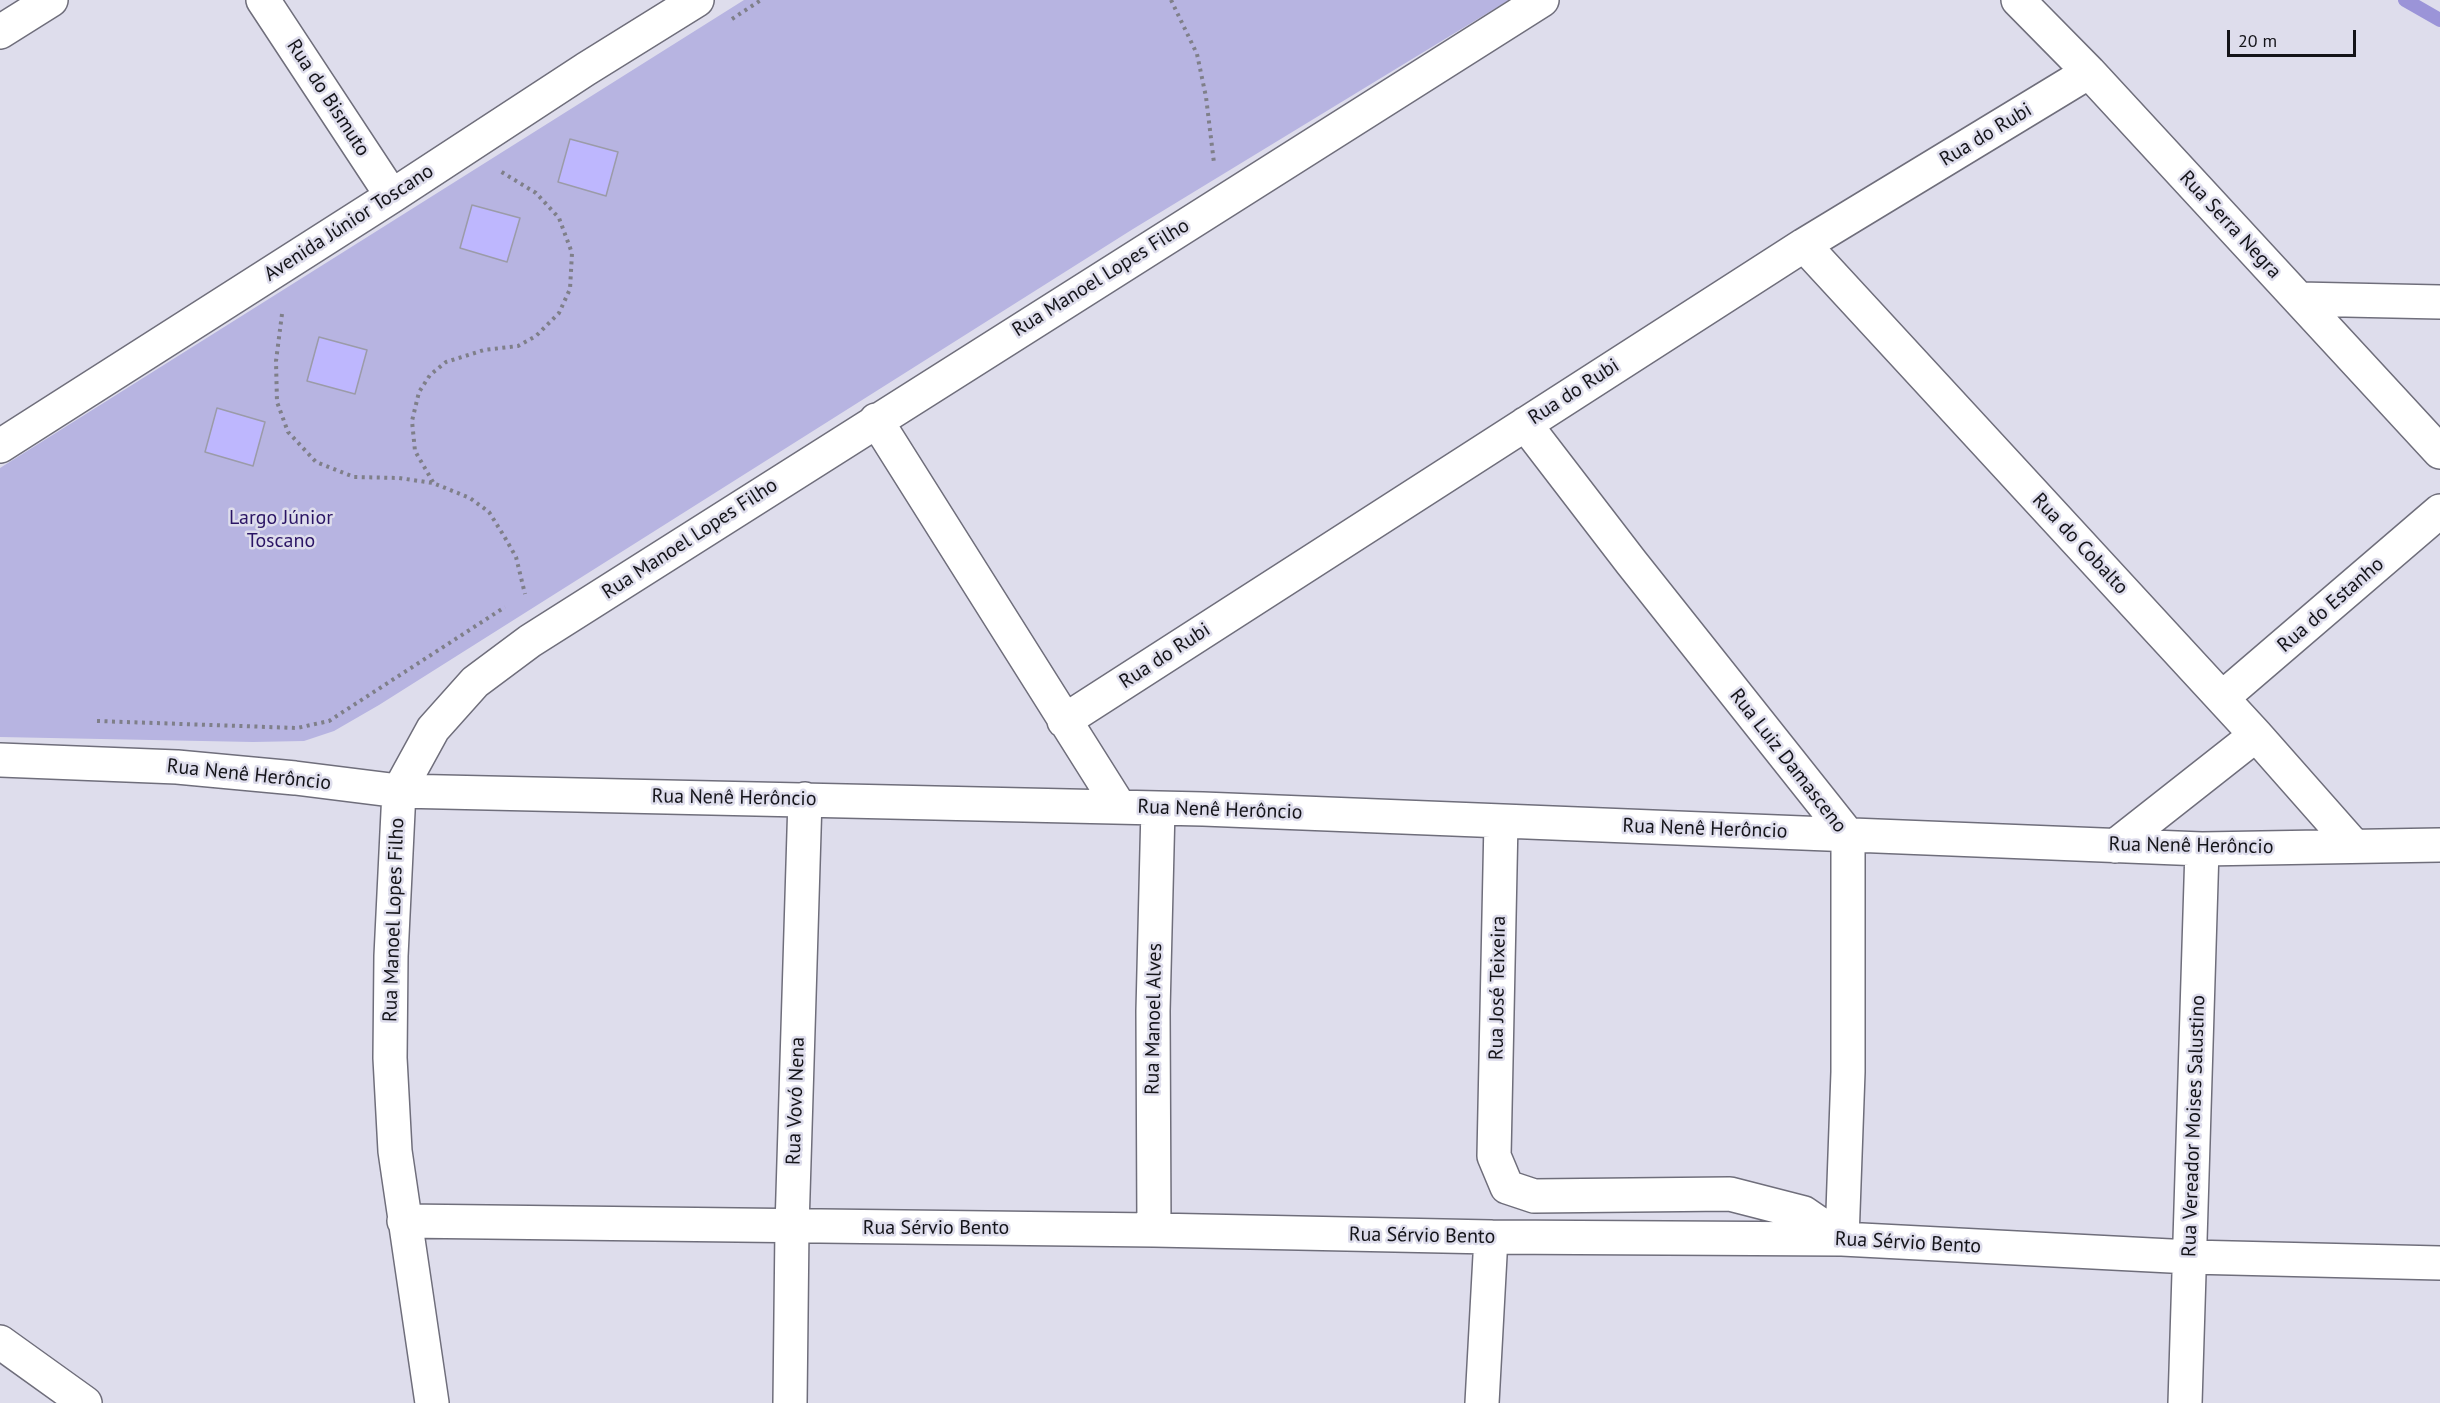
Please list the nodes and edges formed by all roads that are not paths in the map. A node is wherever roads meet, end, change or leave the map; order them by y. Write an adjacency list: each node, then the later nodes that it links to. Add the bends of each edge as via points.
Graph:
1 (51, 0): 6 (street)
2 (263, 0): 8 (street, Rua do Bismuto)
3 (697, 0): 8 (street, Avenida Júnior Toscano)
4 (1542, 0): 12 (street, Rua Manoel Lopes Filho)
5 (2018, 0): 7 (street, Rua Serra Negra)
6 (5, 18)
7 (2089, 72): 9 (street, Rua do Rubi); 10 (street, Rua Serra Negra)
8 (392, 196): 14 (street, Avenida Júnior Toscano)
9 (1804, 245): 13 (street, Rua do Rubi); 17 (street, Rua do Cobalto)
10 (2299, 299): 11 (street); 15 (street, Rua Serra Negra)
11 (2440, 303)
12 (876, 420): 18 (street); 21 (street, Rua Manoel Lopes Filho, via 530,641 484,675 433,729)
13 (1525, 424): 18 (street, Rua do Rubi); 26 (street, Rua Luiz Damasceno)
14 (0, 446)
15 (2440, 452)
16 (2440, 511): 17 (street, Rua do Estanho)
17 (2222, 698): 19 (street, Rua do Cobalto)
18 (1064, 721): 23 (street)
19 (2256, 735): 28 (street); 29 (street, Rua do Cobalto)
20 (0, 760): 21 (street, Rua Nenê Herôncio, via 177,767)
21 (399, 791): 22 (street, Rua Nenê Herôncio); 31 (street, Rua Manoel Lopes Filho, via 390,1058)
22 (805, 799): 23 (street, Rua Nenê Herôncio); 32 (street, Rua Vovó Nena)
23 (1119, 806): 24 (street, Rua Nenê Herôncio)
24 (1158, 808): 25 (street, Rua Nenê Herôncio); 33 (street, Rua Manoel Alves, via 1153,1011)
25 (1501, 821): 26 (street, Rua Nenê Herôncio); 35 (street, Rua José Teixeira, via 1494,1156 1508,1187 1534,1196 1730,1194 1804,1213)
26 (1848, 835): 28 (street, Rua Nenê Herôncio); 35 (street, Rua Luiz Damasceno, via 1848,1072)
27 (2440, 845): 29 (street, Rua Nenê Herôncio)
28 (2115, 846): 30 (street, Rua Nenê Herôncio)
29 (2354, 846): 30 (street, Rua Nenê Herôncio)
30 (2202, 849): 36 (street, Rua Vereador Moises Salustino)
31 (404, 1221): 32 (street, Rua Sérvio Bento); 40 (street, Rua Manoel Lopes Filho)
32 (792, 1227): 33 (street, Rua Sérvio Bento); 41 (street, Rua Vovó Nena)
33 (1154, 1230): 34 (street, Rua Sérvio Bento)
34 (1491, 1237): 35 (street, Rua Sérvio Bento); 42 (street)
35 (1842, 1239): 36 (street, Rua Sérvio Bento)
36 (2190, 1257): 37 (street, Rua Sérvio Bento); 43 (street, Rua Vereador Moises Salustino)
37 (2440, 1263)
38 (0, 1342): 39 (street)
39 (85, 1403)
40 (432, 1403)
41 (790, 1403)
42 (1482, 1403)
43 (2185, 1403)

